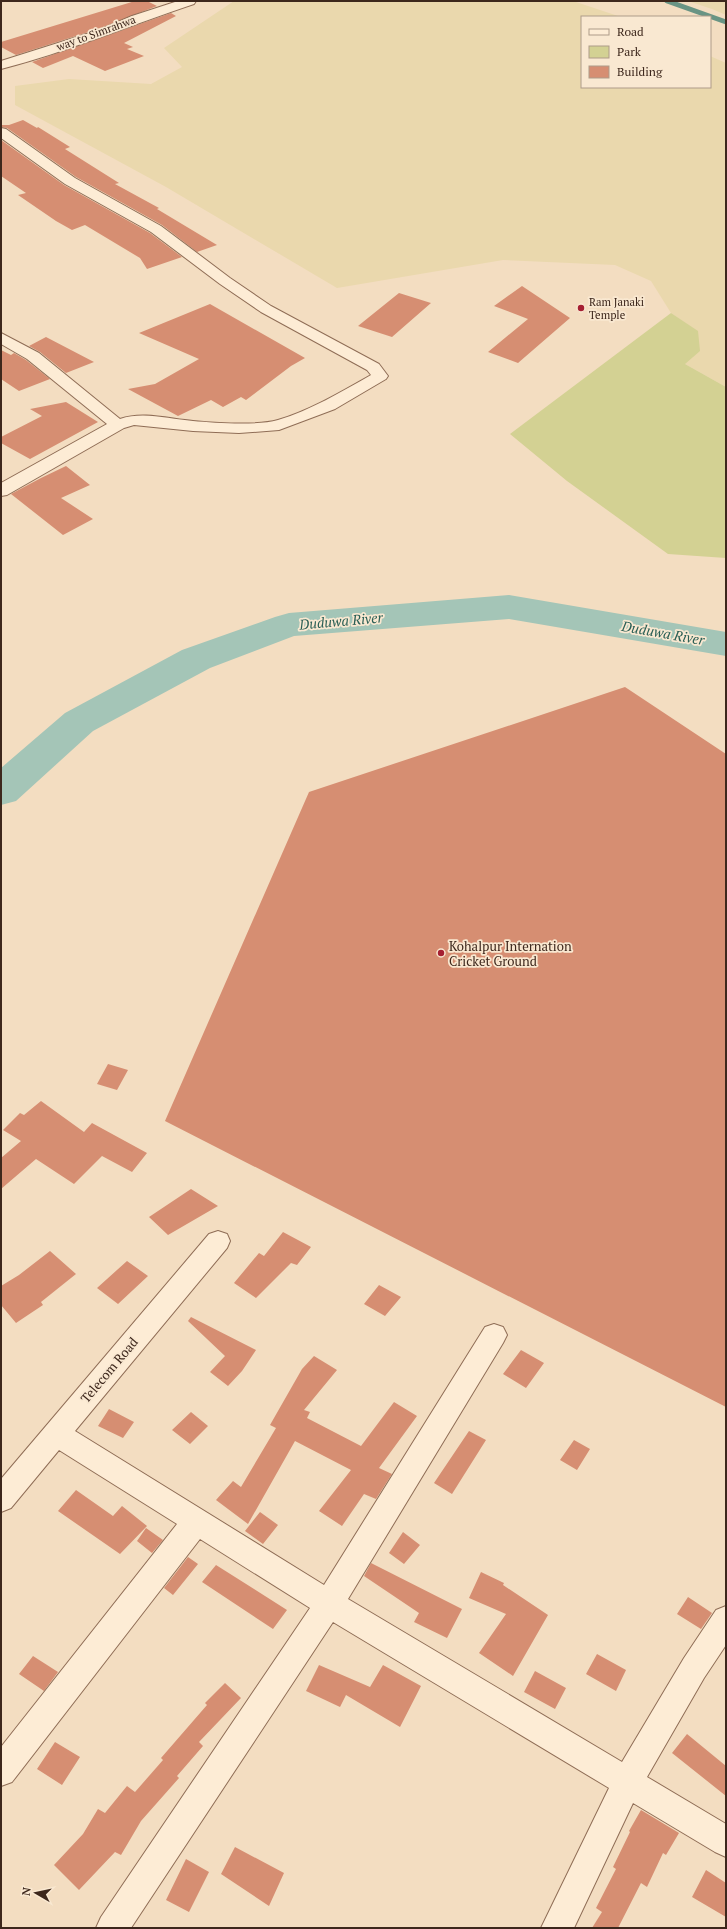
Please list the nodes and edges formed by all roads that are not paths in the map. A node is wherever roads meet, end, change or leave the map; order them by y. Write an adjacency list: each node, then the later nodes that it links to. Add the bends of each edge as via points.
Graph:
1 (190, 1): 2 (street, way to Simrahwa, via 103,33)
2 (1, 65)
3 (1, 132): 5 (street, via 70,181 156,229 266,309 373,367 380,376 330,406 279,425 239,428 133,420)
4 (1, 338): 5 (street, via 33,356)
5 (118, 425): 6 (street)
6 (1, 491)
7 (218, 1241): 9 (street, Telecom Road)
8 (494, 1335): 12 (street)
9 (56, 1434): 10 (street, Telecom Road); 11 (street)
10 (1, 1499)
11 (196, 1522): 12 (street); 14 (street)
12 (329, 1604): 15 (street); 17 (street)
13 (726, 1620): 15 (street, via 694,1668)
14 (1, 1771)
15 (628, 1782): 16 (street); 18 (street)
16 (726, 1841)
17 (112, 1928)
18 (557, 1928)

